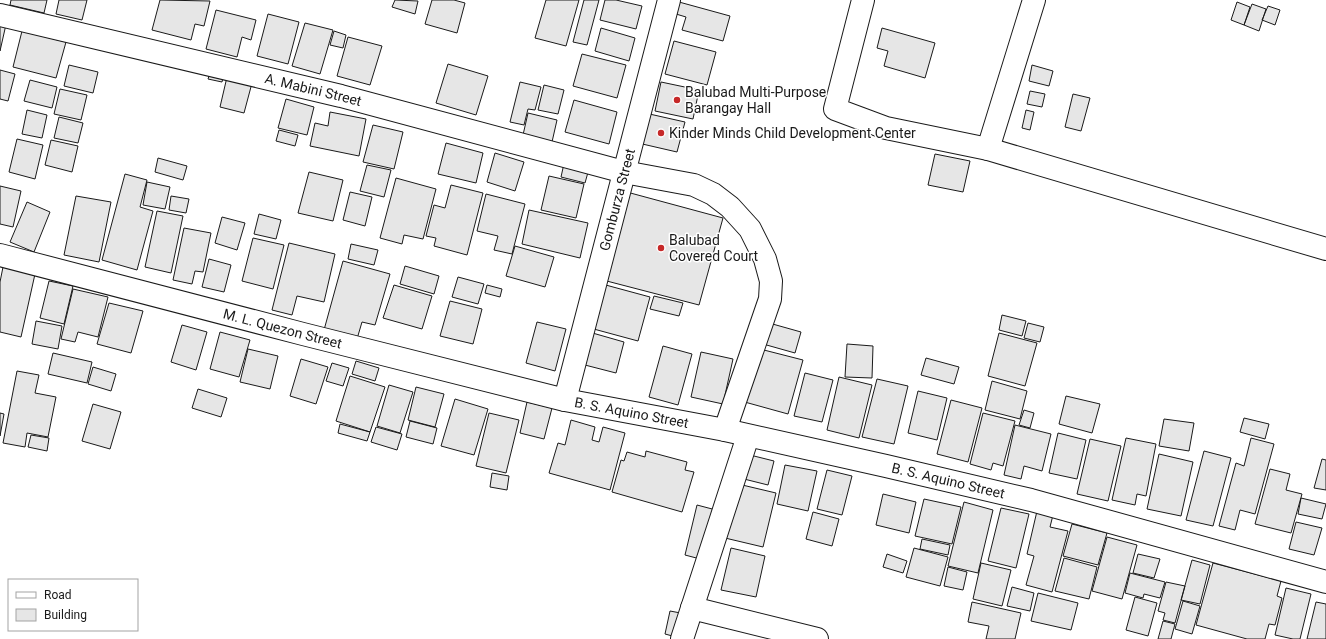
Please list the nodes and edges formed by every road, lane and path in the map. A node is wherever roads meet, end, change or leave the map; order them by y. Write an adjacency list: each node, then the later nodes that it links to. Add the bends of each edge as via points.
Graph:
1 (669, 0): 6 (street, Gomburza Street)
2 (863, 0): 5 (street, via 835,109 886,128)
3 (1034, 0): 5 (street)
4 (0, 15): 6 (street, A. Mabini Street, via 341,96)
5 (988, 149): 7 (street)
6 (624, 172): 9 (street, Gomburza Street); 10 (street, A. Mabini Street, via 694,185 713,194 730,207 750,229 765,258 771,281 770,299)
7 (1326, 250)
8 (0, 255): 9 (street, M. L. Quezon Street)
9 (565, 400): 10 (street, B. S. Aquino Street)
10 (724, 430): 11 (street, B. S. Aquino Street)
11 (748, 436): 12 (street, B. S. Aquino Street, via 1030,500); 13 (street)
12 (1326, 582)
13 (692, 608): 14 (street); 15 (street)
14 (682, 639)
15 (817, 639)

